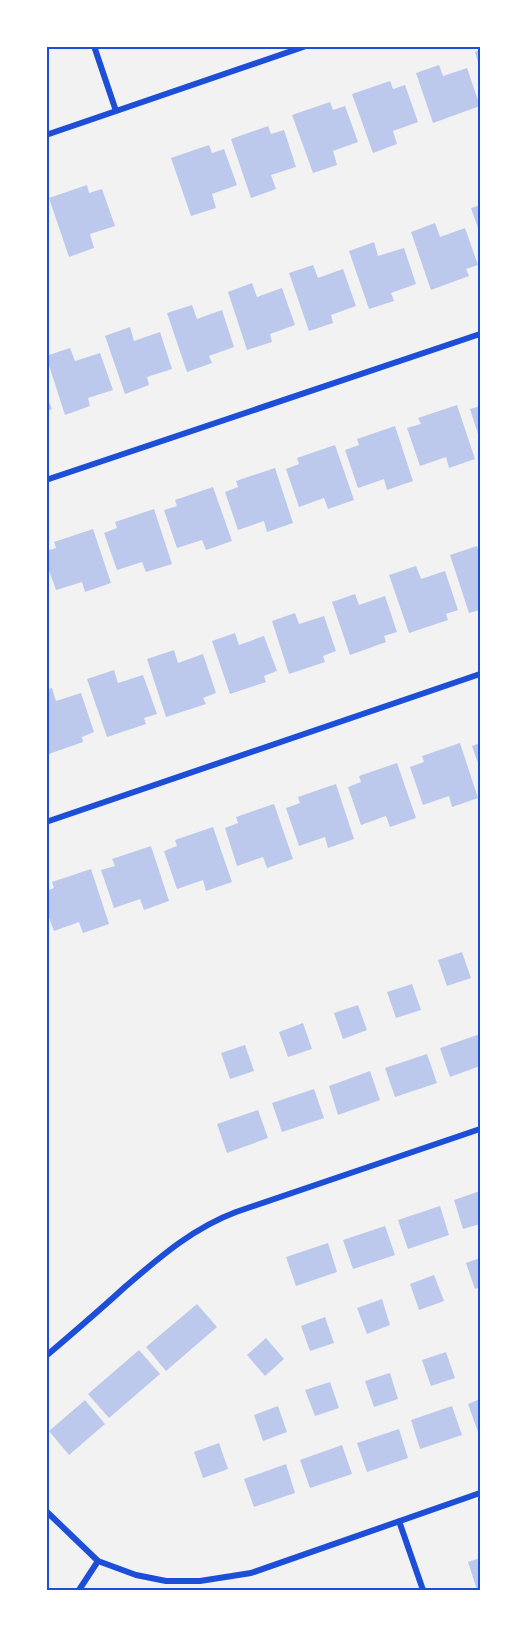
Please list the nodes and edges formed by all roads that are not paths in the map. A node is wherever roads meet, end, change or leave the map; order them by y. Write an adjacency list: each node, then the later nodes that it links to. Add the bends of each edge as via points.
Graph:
1 (94, 46): 3 (street)
2 (306, 46): 3 (street)
3 (116, 111): 4 (street)
4 (46, 135)
5 (480, 334): 6 (street)
6 (46, 480)
7 (480, 674): 8 (street)
8 (46, 822)
9 (480, 1129): 10 (street, via 211,1222 167,1251)
10 (46, 1356)
11 (480, 1493): 13 (street)
12 (46, 1511): 14 (street)
13 (399, 1521): 14 (street, via 250,1573 200,1581 166,1581); 16 (street)
14 (98, 1561): 15 (street)
15 (79, 1590)
16 (423, 1590)

